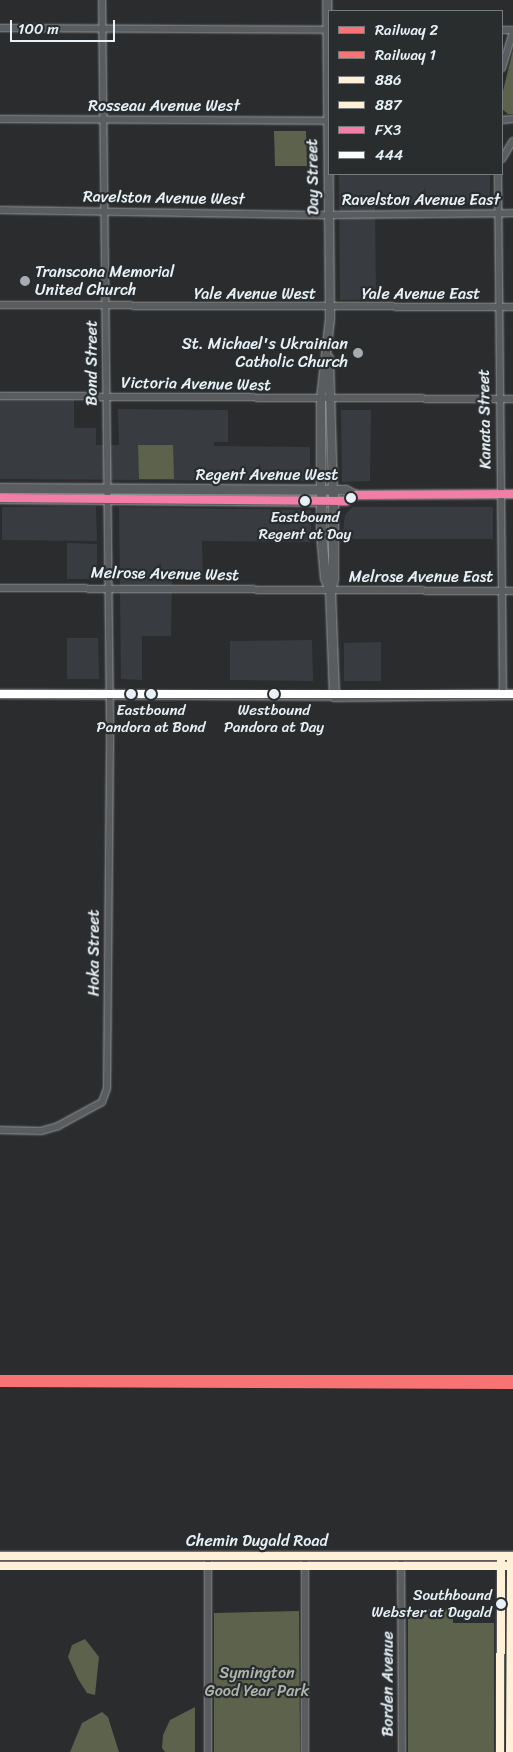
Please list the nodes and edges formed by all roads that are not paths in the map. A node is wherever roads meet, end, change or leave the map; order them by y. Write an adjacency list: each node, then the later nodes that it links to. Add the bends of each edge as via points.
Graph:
1 (102, 0): 4 (street, Bond Street)
2 (327, 0): 5 (street, Day Street)
3 (0, 28): 4 (street)
4 (102, 29): 5 (street); 9 (street, Bond Street)
5 (328, 30): 10 (street, Day Street)
6 (513, 31): 7 (street)
7 (503, 65)
8 (0, 119): 9 (street, Rosseau Avenue West)
9 (103, 120): 10 (street, Rosseau Avenue West); 15 (street, Bond Street)
10 (328, 121): 18 (street, Day Street)
11 (513, 141): 12 (street)
12 (503, 157)
13 (498, 175): 16 (street, Kanata Street)
14 (0, 210): 15 (street, Ravelston Avenue West)
15 (104, 211): 18 (street, Ravelston Avenue West); 20 (street, Bond Street)
16 (497, 213): 17 (street, Ravelston Avenue East); 18 (street, Ravelston Avenue East); 21 (street, Kanata Street)
17 (513, 213)
18 (328, 215): 23 (street, Day Street)
19 (0, 305): 20 (street, Yale Avenue West)
20 (105, 307): 23 (street, Yale Avenue West); 26 (street, Bond Street)
21 (498, 307): 22 (street, Yale Avenue East); 23 (street, Yale Avenue East); 30 (street, Kanata Street)
22 (513, 307)
23 (330, 308): 24 (street, Day Street)
24 (328, 354): 28 (street, Day Street); 29 (street, Day Street)
25 (0, 396): 26 (street, Victoria Avenue West)
26 (106, 397): 28 (street, Victoria Avenue West); 34 (street, Bond Street)
27 (513, 398): 30 (street, Victoria Avenue West)
28 (321, 399): 29 (street, Victoria Avenue West); 32 (street, Day Street)
29 (332, 399): 30 (street, Victoria Avenue West); 33 (street, Day Street)
30 (500, 399): 35 (street, Kanata Street)
31 (0, 488): 34 (main road, Regent Avenue West)
32 (321, 490): 33 (main road, Regent Avenue West); 34 (main road, Regent Avenue West); 39 (main road, Day Street)
33 (333, 490): 37 (street, Regent Avenue West, via 346,490); 40 (main road, Day Street)
34 (107, 494): 38 (main road, Regent Avenue West); 39 (main road, Regent Avenue West); 42 (street, Bond Street)
35 (500, 494): 36 (street); 37 (street); 45 (street, Kanata Street)
36 (513, 494)
37 (356, 495): 40 (street, Regent Avenue West, via 346,501)
38 (0, 498)
39 (321, 501): 40 (main road, Regent Avenue West); 43 (main road, Day Street, via 325,578)
40 (332, 501): 43 (main road, Day Street, via 334,579)
41 (0, 588): 42 (street, Melrose Avenue West)
42 (108, 588): 43 (street, Melrose Avenue West); 49 (street, Bond Street)
43 (330, 590): 45 (street, Melrose Avenue East); 50 (main road, Day Street)
44 (513, 590): 45 (street, Melrose Avenue East)
45 (501, 591): 47 (street, Kanata Street)
46 (0, 694): 49 (street)
47 (503, 694): 48 (main road); 50 (main road)
48 (513, 694)
49 (109, 695): 50 (street); 51 (street, Hoka Street, via 106,1094 102,1102 58,1126 41,1131)
50 (334, 696)
51 (0, 1130)
52 (0, 1556): 53 (main road, Chemin Dugald Road)
53 (208, 1556): 54 (main road, Chemin Dugald Road); 58 (street)
54 (305, 1556): 55 (main road, Chemin Dugald Road); 59 (street)
55 (401, 1556): 56 (main road, Chemin Dugald Road); 60 (street, Borden Avenue)
56 (501, 1556): 57 (main road, Chemin Dugald Road); 61 (street)
57 (513, 1556)
58 (208, 1752)
59 (305, 1752)
60 (402, 1752)
61 (500, 1752)

